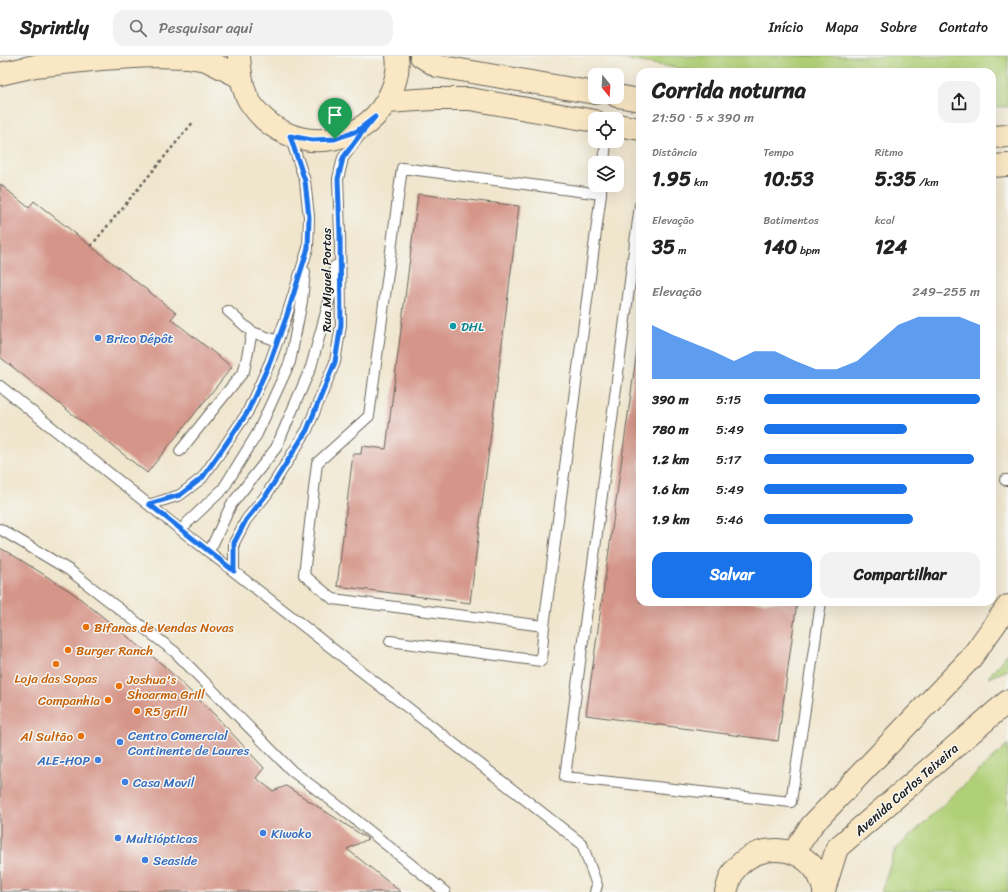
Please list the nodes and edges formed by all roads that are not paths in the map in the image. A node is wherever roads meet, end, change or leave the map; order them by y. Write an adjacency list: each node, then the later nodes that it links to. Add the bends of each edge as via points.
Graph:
1 (151, 56): 4 (main road, via 188,57); 5 (main road, via 42,66)
2 (397, 56): 9 (main road, via 395,82)
3 (421, 56): 6 (main road, via 437,66)
4 (239, 66): 13 (main road, via 246,96 257,112 272,126)
5 (0, 74)
6 (588, 92)
7 (624, 97): 8 (main road)
8 (636, 99)
9 (381, 109): 10 (main road, via 433,99 470,99); 13 (main road, via 357,131 335,139 312,140); 20 (lane, Rua Miguel Portas, via 343,158 338,179)
10 (588, 120)
11 (624, 126): 12 (main road)
12 (636, 128)
13 (290, 136): 22 (lane, Rua Miguel Portas, via 305,181 309,217)
14 (1008, 136): 15 (main road)
15 (996, 137)
16 (1008, 165): 17 (main road)
17 (996, 166)
18 (588, 188): 35 (lane, via 402,168 369,416 317,463 304,575 333,600)
19 (601, 192): 35 (lane)
20 (340, 234): 31 (lane, via 331,294 312,367 276,448 230,505); 32 (lane, Rua Miguel Portas, via 341,325 335,362 307,430 267,494 246,520 234,543)
21 (636, 236): 33 (lane, via 565,777 791,802)
22 (308, 248): 25 (lane, Rua Miguel Portas); 29 (lane, via 302,301 290,362 258,434 223,489)
23 (228, 312): 24 (lane)
24 (252, 332): 25 (lane); 27 (lane, via 244,371)
25 (278, 341): 28 (lane, Rua Miguel Portas, via 247,413 202,478 180,495)
26 (0, 386): 28 (lane)
27 (180, 450)
28 (149, 504): 32 (lane)
29 (186, 524)
30 (0, 529): 41 (lane, via 68,570 175,652 292,771)
31 (212, 546)
32 (234, 571): 42 (lane, via 582,844 597,885)
33 (820, 606)
34 (1008, 606): 38 (main road, via 970,658 812,825)
35 (544, 626): 36 (lane, via 541,661)
36 (390, 641)
37 (1008, 701): 40 (main road, Avenida Carlos Teixeira, via 837,848)
38 (793, 853): 39 (main road, via 778,849 750,856 738,865); 40 (main road, via 808,861 818,874)
39 (726, 887)
40 (824, 891)
41 (445, 892)
42 (595, 892)

